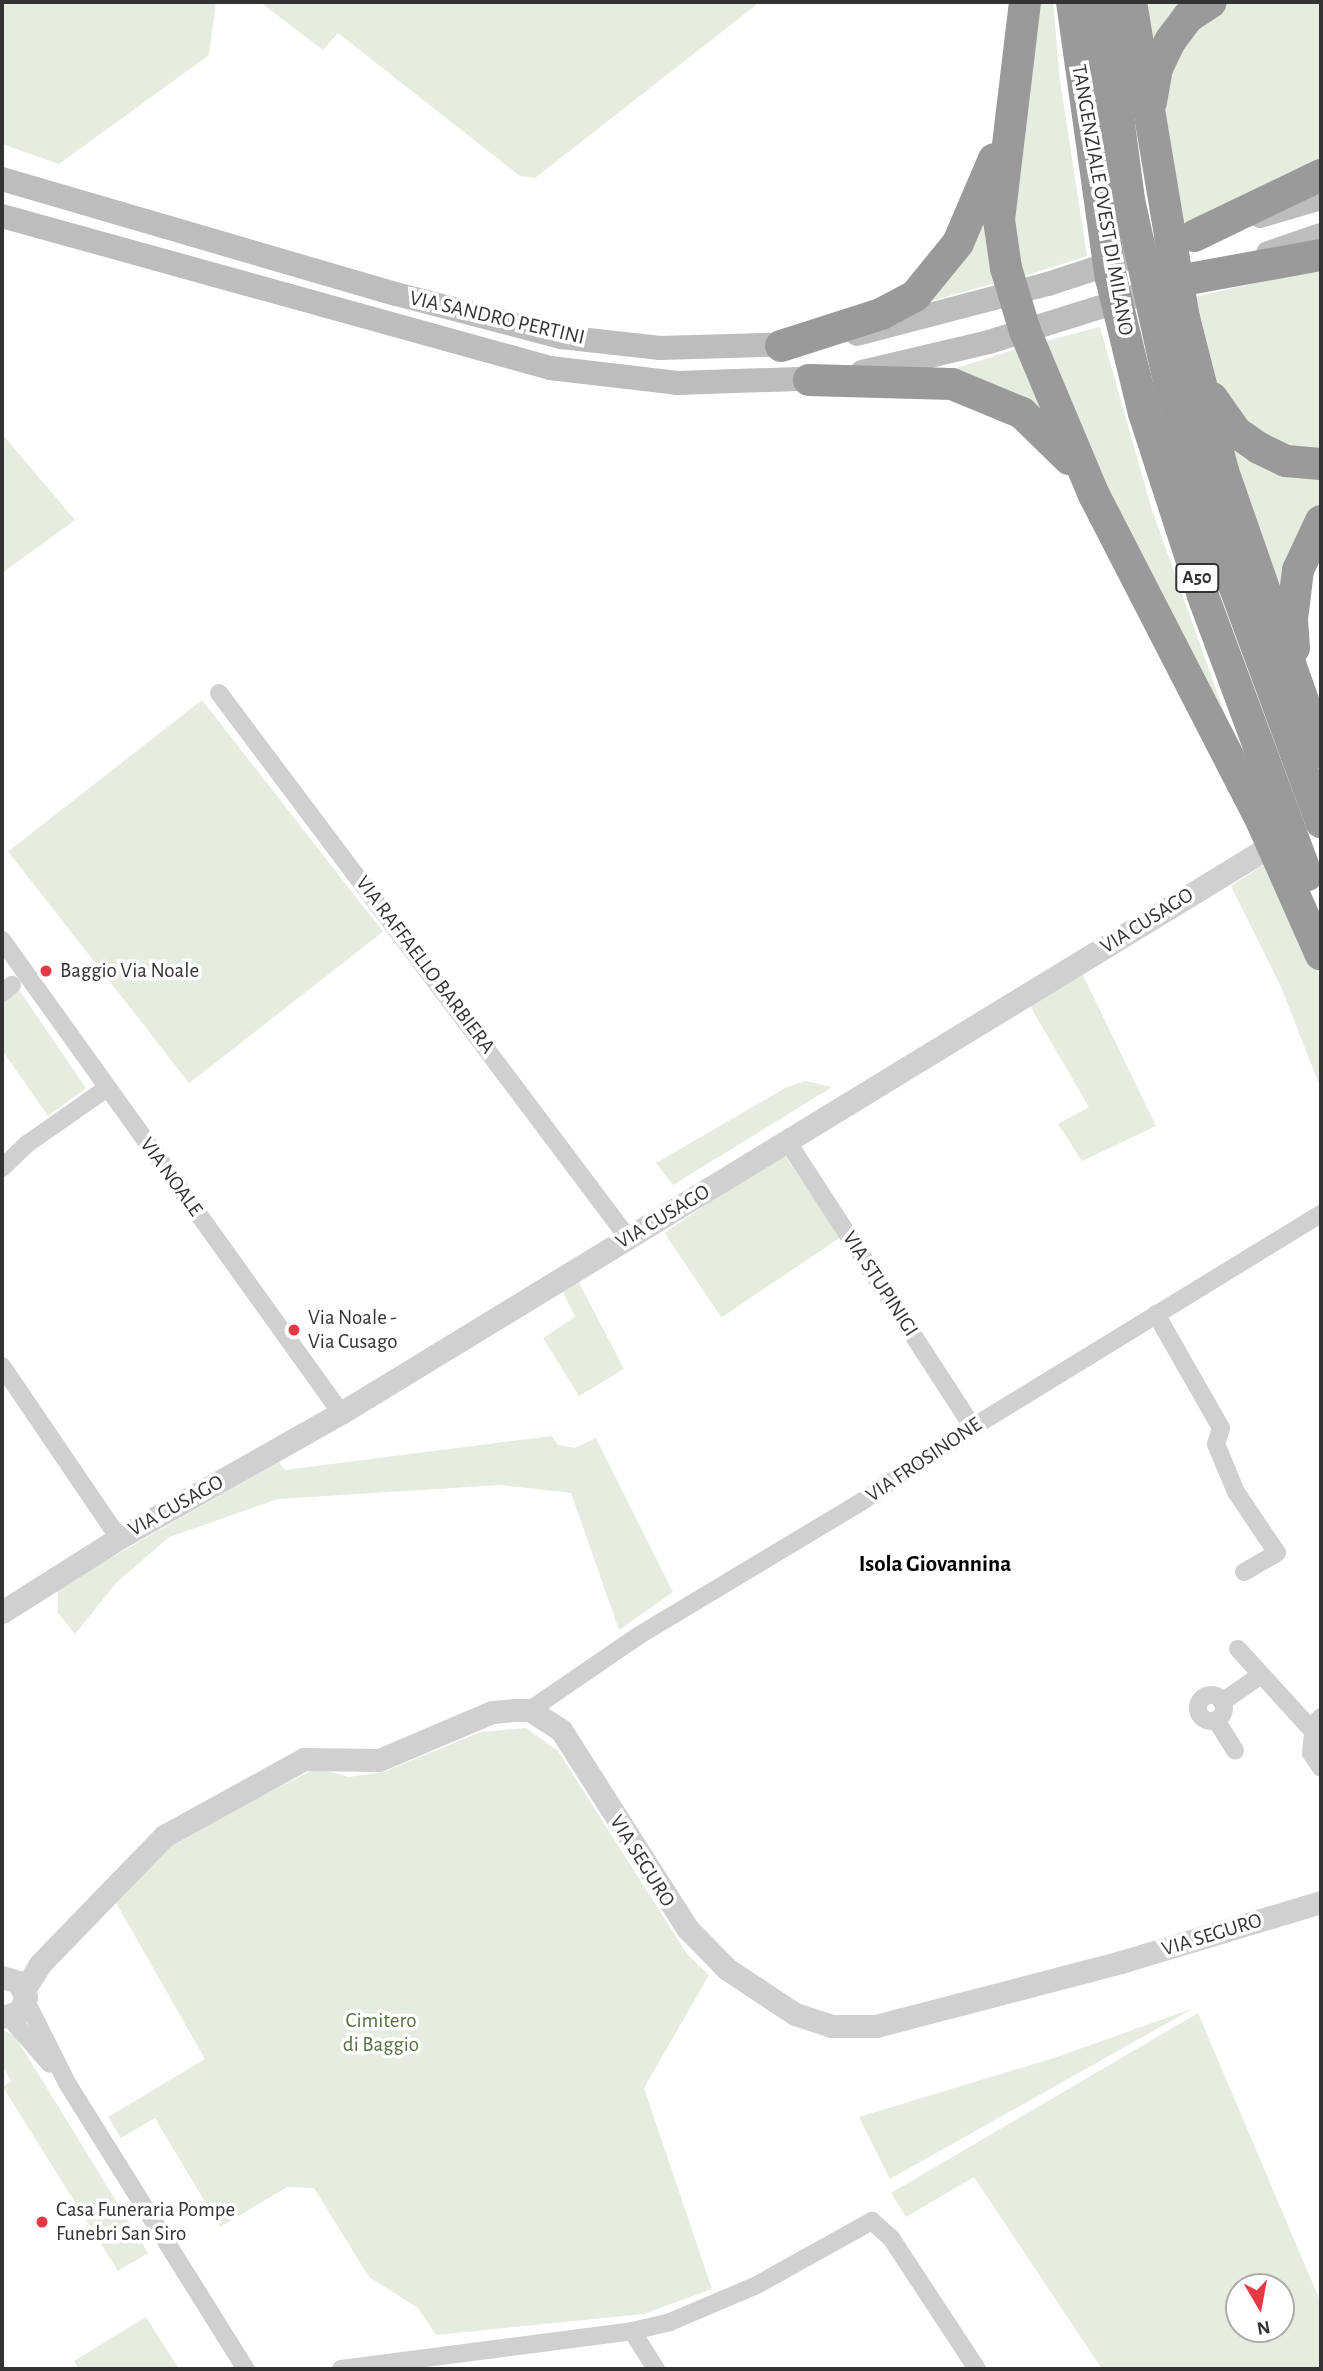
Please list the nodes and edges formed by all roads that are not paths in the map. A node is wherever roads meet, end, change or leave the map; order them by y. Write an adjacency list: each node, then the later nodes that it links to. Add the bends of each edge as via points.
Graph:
1 (1025, 2): 6 (highway)
2 (1072, 2): 29 (highway, TANGENZIALE OVEST DI MILANO / A50, via 1099,207 1125,341)
3 (1102, 2): 17 (highway, TANGENZIALE OVEST DI MILANO / A50, via 1129,200)
4 (1131, 2): 7 (highway)
5 (1211, 2): 7 (highway, via 1188,17 1170,41 1157,68)
6 (1009, 111): 16 (highway, via 999,220); 19 (highway, via 971,217 928,284 881,314)
7 (1148, 121): 17 (highway)
8 (1321, 175): 13 (highway)
9 (2, 179): 19 (main road, VIA SANDRO PERTINI, via 561,337 660,348)
10 (1321, 198): 13 (main road, VIA SANDRO PERTINI)
11 (2, 218): 21 (main road, VIA SANDRO PERTINI, via 550,368 677,383)
12 (1321, 235): 15 (main road, VIA SANDRO PERTINI)
13 (1194, 236): 16 (main road, VIA SANDRO PERTINI)
14 (1321, 255): 15 (highway)
15 (1194, 278): 18 (main road, VIA SANDRO PERTINI)
16 (1014, 294): 18 (highway); 19 (main road, VIA SANDRO PERTINI, via 899,326)
17 (1170, 324): 20 (highway); 28 (highway, TANGENZIALE OVEST DI MILANO / A50, via 1210,520)
18 (1025, 331): 21 (main road, VIA SANDRO PERTINI, via 884,369); 23 (highway)
19 (781, 346)
20 (1195, 363): 22 (highway, via 1222,416 1236,432 1286,461); 25 (highway, via 1223,471)
21 (808, 380): 23 (highway, via 951,384 998,400 1044,432)
22 (1321, 464)
23 (1094, 495): 29 (highway)
24 (1321, 521): 25 (highway, via 1305,551 1294,593)
25 (1298, 680): 27 (highway)
26 (219, 693): 39 (street, VIA RAFFAELLO BARBIERA)
27 (1321, 752)
28 (1316, 804): 30 (highway, TANGENZIALE OVEST DI MILANO / A50); 36 (street, VIA CUSAGO)
29 (1273, 816): 31 (highway, TANGENZIALE OVEST DI MILANO / A50)
30 (1321, 822)
31 (1287, 852): 32 (highway, TANGENZIALE OVEST DI MILANO / A50); 34 (highway)
32 (1321, 912)
33 (2, 940): 35 (street, VIA NOALE)
34 (1321, 955)
35 (107, 1088): 37 (street, via 27,1144); 42 (street, VIA NOALE)
36 (787, 1141): 39 (street, VIA CUSAGO); 43 (street, VIA STUPINIGI)
37 (2, 1168)
38 (1321, 1214): 40 (street, VIA FROSINONE)
39 (628, 1238): 42 (street, VIA CUSAGO)
40 (1156, 1314): 43 (street, VIA FROSINONE); 45 (street, via 1221,1428 1216,1444 1236,1492 1277,1553)
41 (2, 1366): 44 (street)
42 (341, 1413): 44 (street, VIA CUSAGO)
43 (973, 1427): 49 (street, VIA FROSINONE, via 858,1504 638,1636)
44 (119, 1538): 46 (street, VIA CUSAGO)
45 (1244, 1572)
46 (2, 1612)
47 (1238, 1649): 48 (street)
48 (1261, 1675): 50 (street); 51 (street, via 1222,1702 1209,1696 1199,1703 1201,1716 1216,1720)
49 (530, 1710): 53 (street, VIA SEGURO, via 561,1730 687,1928 727,1969 795,2014 831,2026 876,2026 1121,1962); 54 (street, via 492,1712 379,1760 304,1759 159,1840 40,1964)
50 (1317, 1724): 52 (street, via 1311,1753)
51 (1236, 1751)
52 (1321, 1768)
53 (1321, 1902)
54 (10, 1983): 55 (street, via 20,2011); 56 (street)
55 (5, 2017): 56 (street)
56 (66, 2083): 58 (street)
57 (632, 2331): 59 (street); 60 (street); 61 (street, via 725,2301 872,2221 885,2230)
58 (246, 2369)
59 (341, 2369)
60 (656, 2369)
61 (977, 2369)

